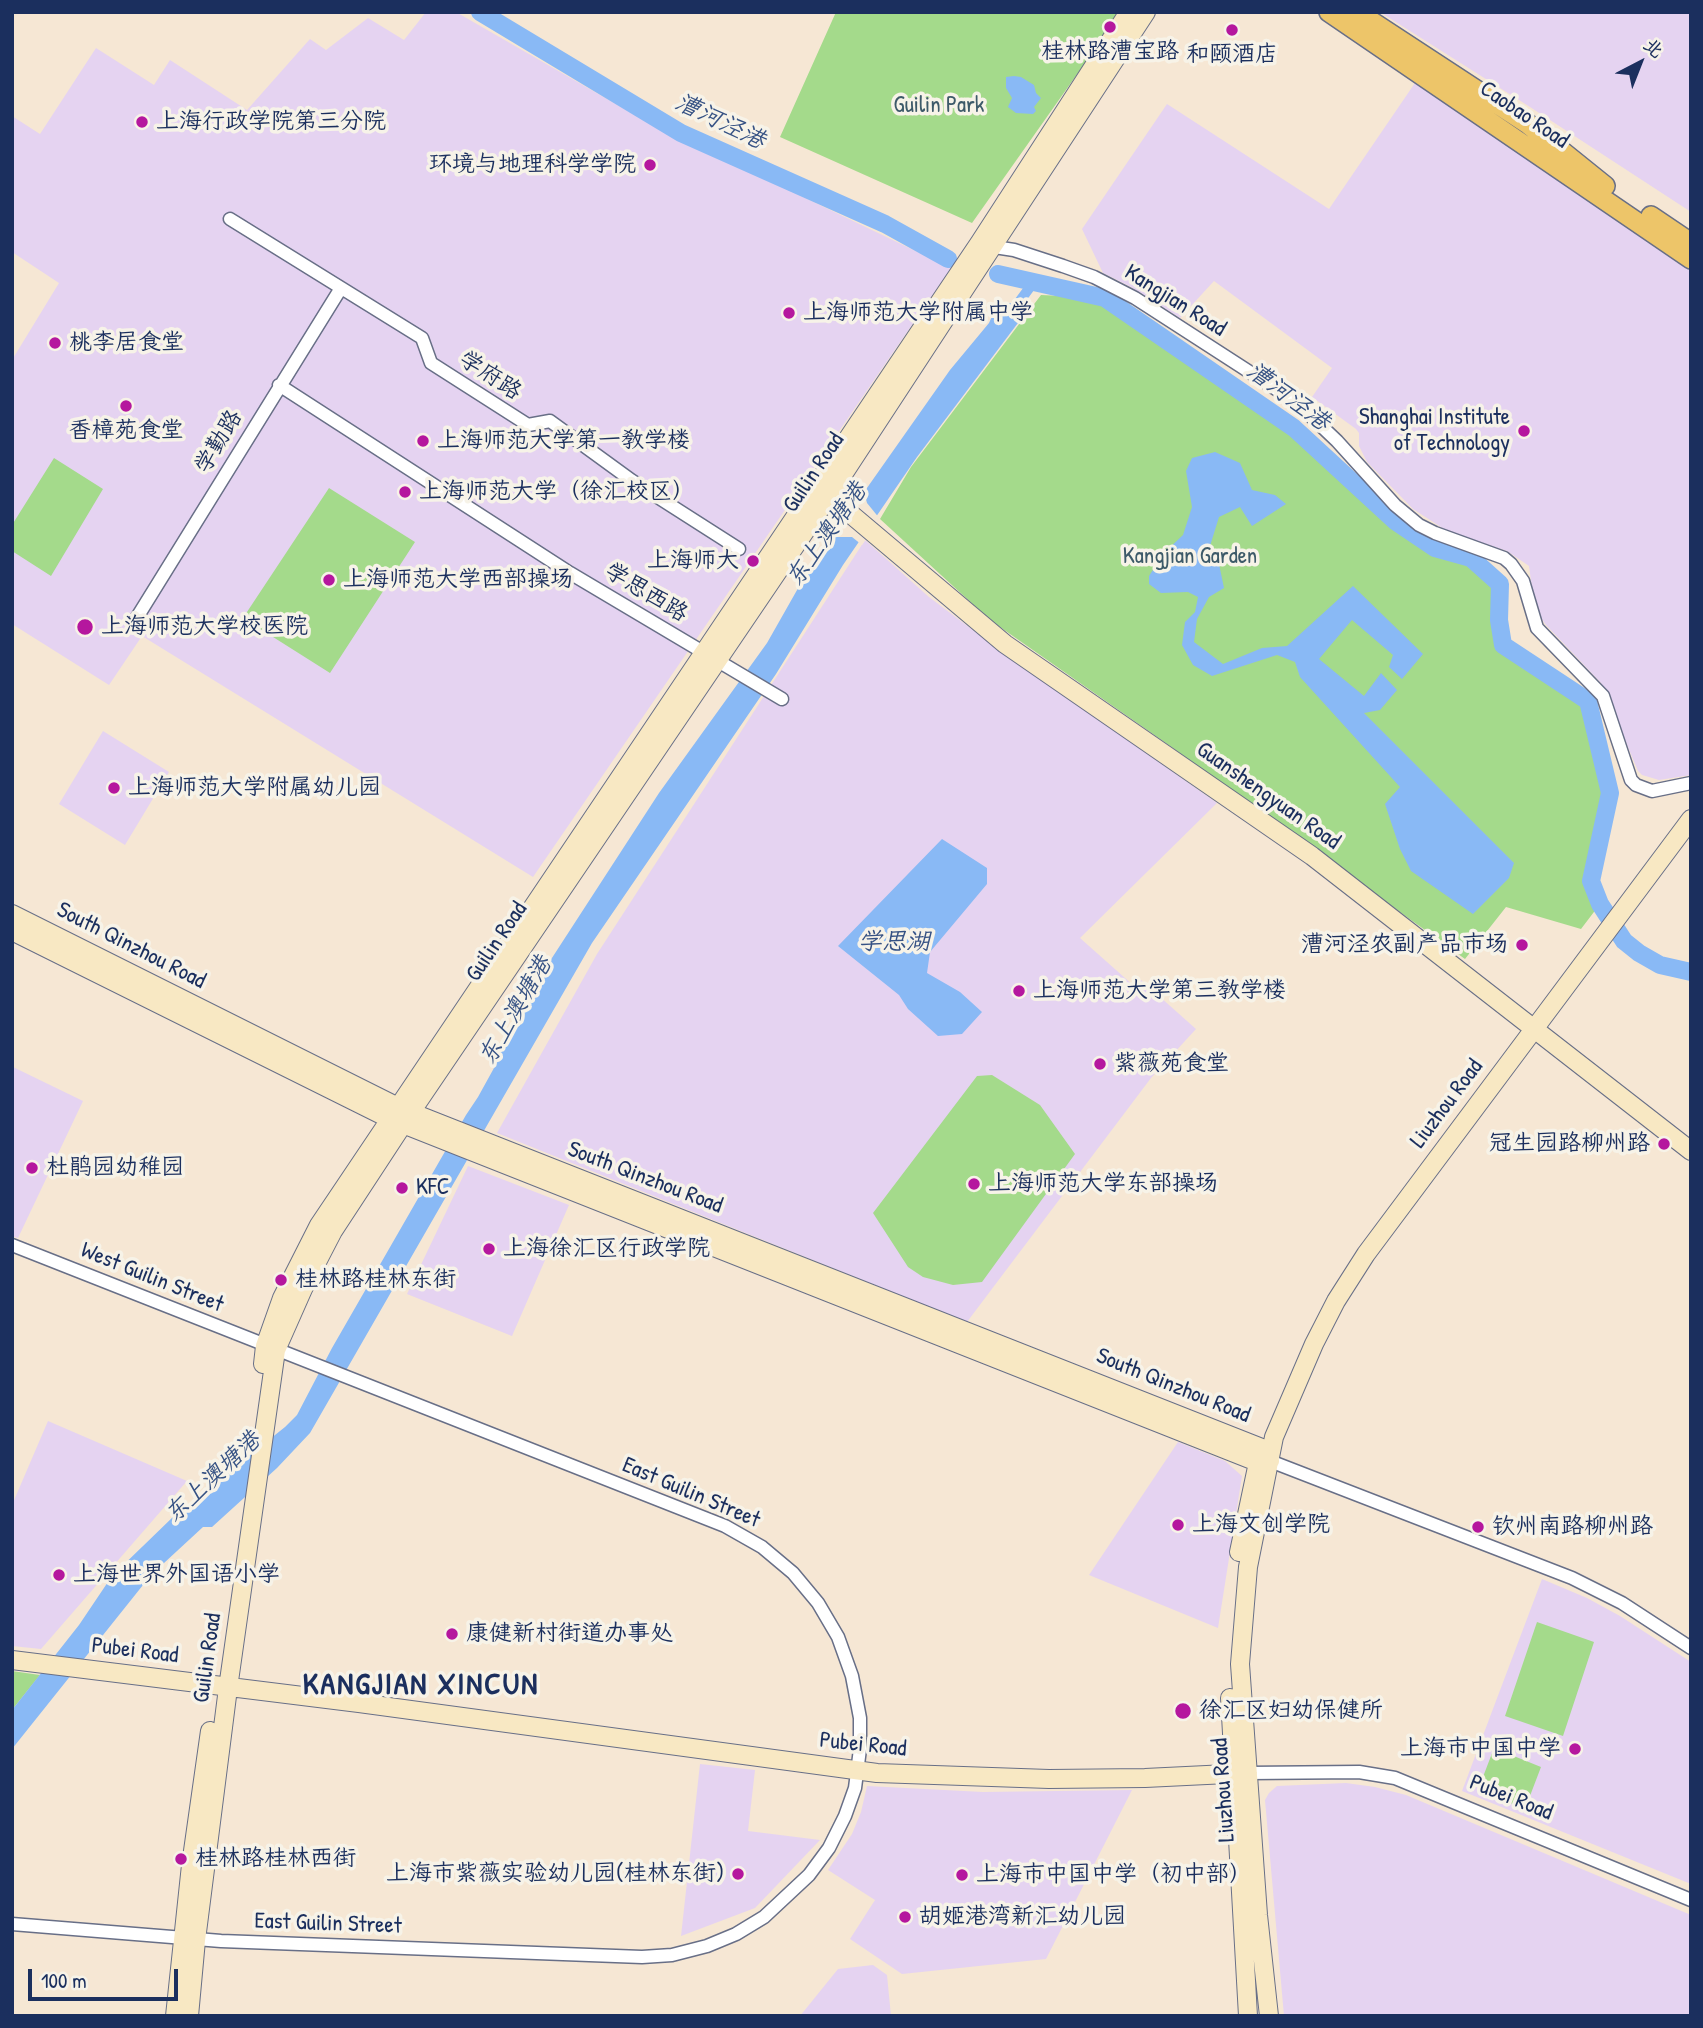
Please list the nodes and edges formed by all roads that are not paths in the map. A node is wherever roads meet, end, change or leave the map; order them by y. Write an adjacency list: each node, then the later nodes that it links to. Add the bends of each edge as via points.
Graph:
1 (1129, 12): 7 (street, Guilin Road)
2 (1146, 12): 7 (street, Guilin Road)
3 (1329, 12): 8 (main road, Caobao Road)
4 (1357, 12): 6 (main road, Caobao Road, via 1549,138 1595,179)
5 (230, 219): 9 (street, 学府路)
6 (1691, 243)
7 (986, 245): 11 (street, Guilin Road); 16 (street, Kangjian Road, via 1094,277 1135,298 1296,402 1419,525 1504,558 1523,581 1537,628 1602,696 1631,780 1652,791)
8 (1691, 260)
9 (341, 288): 10 (street, 学勤路); 12 (street, 学府路, via 422,338 431,363 528,425 550,421)
10 (279, 385): 13 (street, 学勤路); 14 (street, 学思西路, via 570,573)
11 (822, 490): 14 (street, Guilin Road); 20 (street, Guanshengyuan Road, via 1005,644 1321,863)
12 (739, 549)
13 (136, 619)
14 (711, 656): 15 (street, 学思西路); 21 (street, Guilin Road)
15 (778, 696)
16 (1691, 783)
17 (1691, 819): 20 (street, Liuzhou Road)
18 (12, 914): 21 (street, South Qinzhou Road)
19 (12, 931): 21 (street, South Qinzhou Road)
20 (1534, 1028): 22 (street, Guanshengyuan Road); 26 (street, Liuzhou Road, via 1351,1278 1308,1354)
21 (401, 1116): 24 (street, Guilin Road, via 319,1225 289,1283); 26 (street, South Qinzhou Road)
22 (1691, 1151)
23 (12, 1245): 24 (street, West Guilin Street)
24 (271, 1348): 25 (street, Guilin Road); 30 (street, East Guilin Street, via 725,1526 762,1547 793,1573 838,1637 860,1718)
25 (258, 1439): 29 (street, Guilin Road, via 240,1522); 29 (street, Guilin Road, via 254,1506)
26 (1266, 1452): 27 (street, South Qinzhou Road, via 1572,1578 1622,1603); 31 (street, Liuzhou Road, via 1237,1563 1231,1613 1229,1666)
27 (1691, 1648)
28 (12, 1660): 29 (street, Pubei Road)
29 (222, 1687): 30 (street, Pubei Road); 34 (street, Guilin Road)
30 (858, 1771): 31 (street, Pubei Road, via 1049,1779); 34 (street, East Guilin Street, via 845,1816 809,1875 764,1917 736,1934 672,1955)
31 (1241, 1773): 32 (street, Pubei Road, via 1359,1772 1395,1779); 37 (street, Liuzhou Road); 38 (street, Liuzhou Road)
32 (1691, 1899)
33 (12, 1924): 34 (street)
34 (190, 1939): 35 (street, Guilin Road); 36 (street, Guilin Road)
35 (174, 2016)
36 (188, 2016)
37 (1248, 2016)
38 (1269, 2016)

